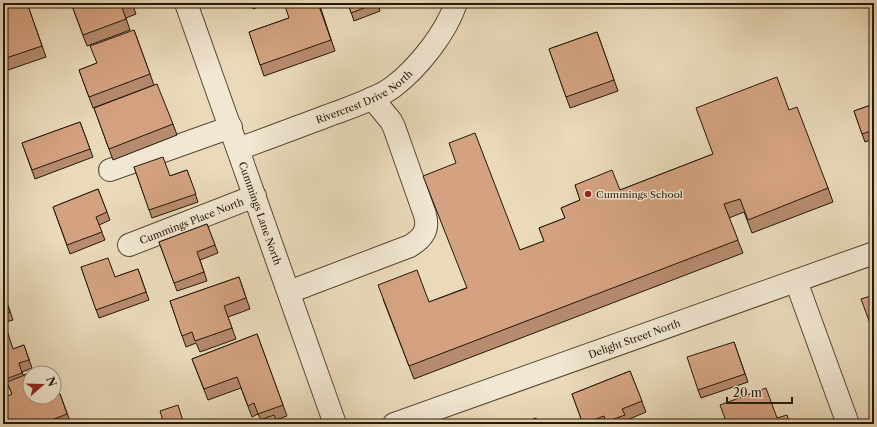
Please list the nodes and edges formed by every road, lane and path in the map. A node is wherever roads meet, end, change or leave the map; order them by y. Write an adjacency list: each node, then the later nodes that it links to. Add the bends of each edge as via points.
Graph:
1 (186, 3): 4 (street, Cummings Lane North)
2 (456, 3): 3 (street, Rivercrest Drive North, via 443,30 427,54 392,88)
3 (372, 98): 5 (street, Rivercrest Drive North); 11 (street, via 394,127 425,215 427,224 424,233 419,241 410,246)
4 (231, 127): 5 (street, Cummings Lane North); 6 (street)
5 (238, 149): 7 (street, Cummings Lane North)
6 (110, 170)
7 (255, 196): 8 (street, Cummings Place North); 11 (street, Cummings Lane North)
8 (128, 245)
9 (874, 253): 10 (street, Delight Street North)
10 (796, 281): 13 (street, Delight Street North); 14 (street)
11 (289, 292): 12 (street, Cummings Lane North)
12 (335, 424)
13 (394, 424)
14 (848, 424)

